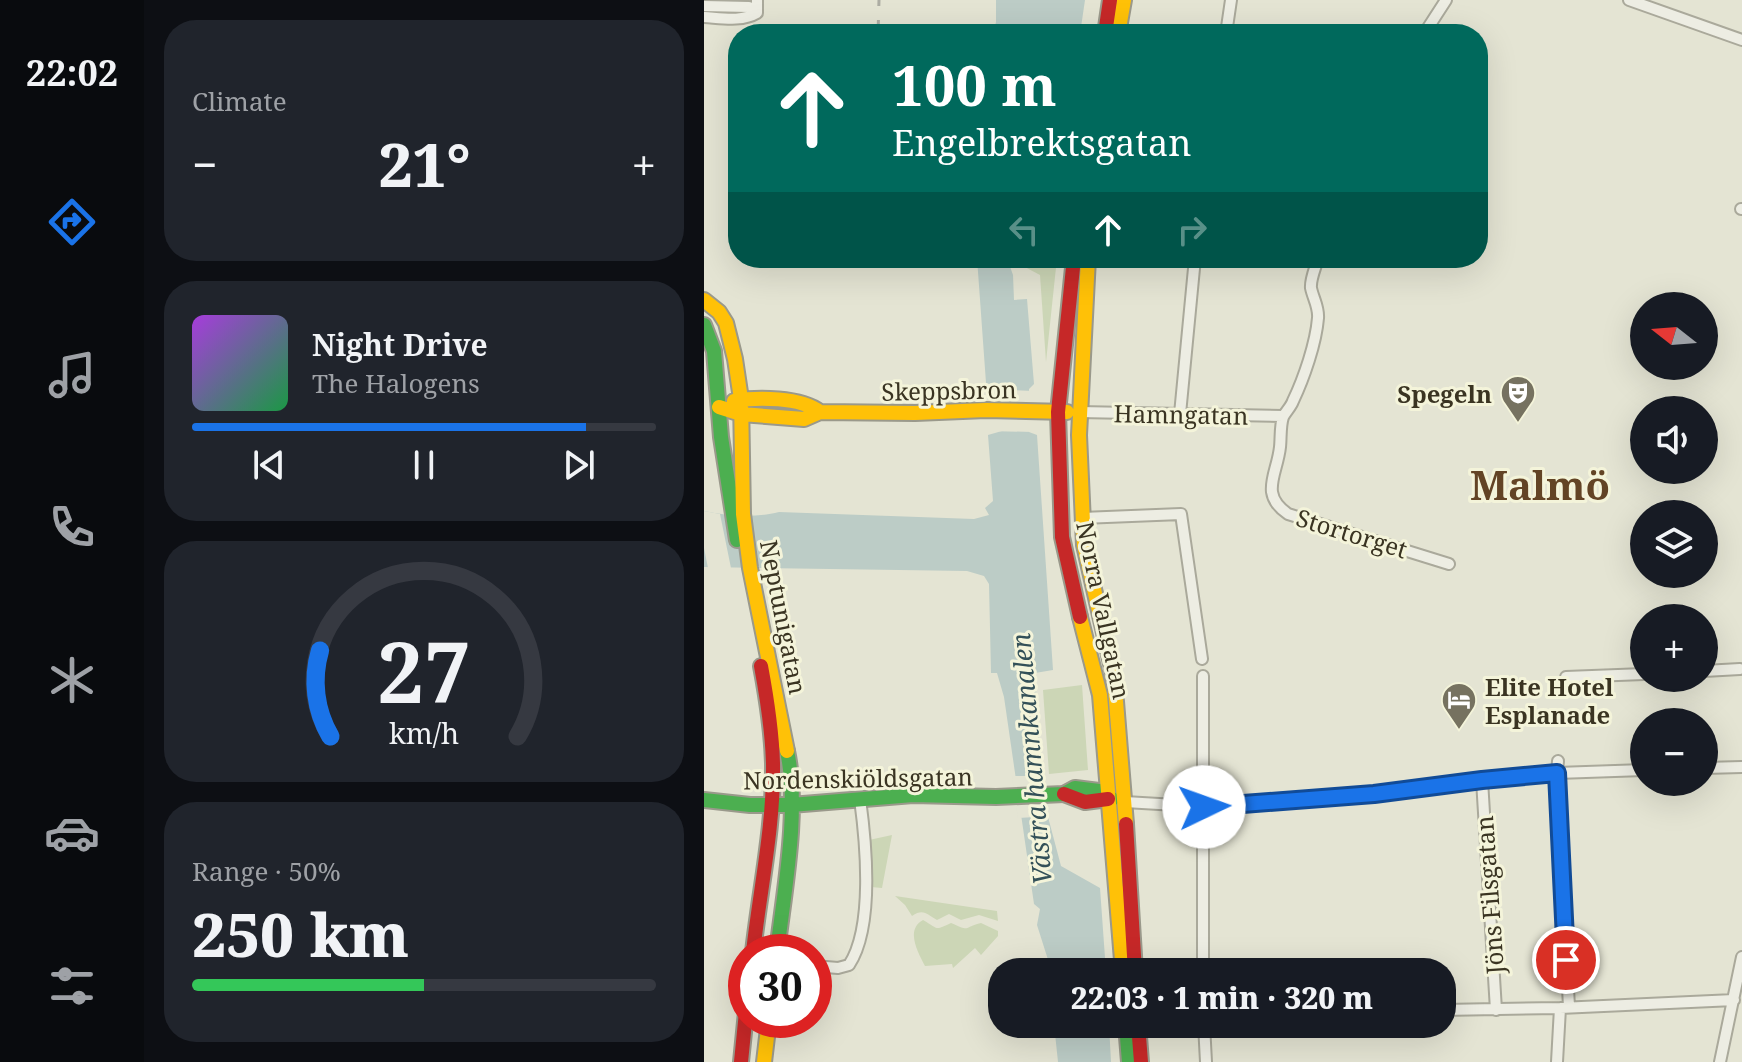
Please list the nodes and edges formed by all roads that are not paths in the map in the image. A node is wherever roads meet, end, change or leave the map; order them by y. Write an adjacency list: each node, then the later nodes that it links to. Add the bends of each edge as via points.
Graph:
1 (1110, 0): 9 (street)
2 (1124, 0): 10 (street)
3 (1231, 0): 11 (street)
4 (1446, 0): 12 (street)
5 (1636, 1): 13 (street)
6 (755, 4): 7 (street); 8 (street, via 757,13 750,17)
7 (704, 6)
8 (704, 17)
9 (1106, 24)
10 (1120, 24)
11 (1227, 24)
12 (1430, 24)
13 (1742, 40)
14 (1073, 268): 22 (street, Norra Vallgatan)
15 (1087, 268): 23 (street, Norra Vallgatan)
16 (1194, 268): 24 (street)
17 (1315, 268): 25 (street, Stortorget, via 1311,285 1318,318 1296,394)
18 (704, 300): 21 (street, Neptunigatan, via 726,323)
19 (704, 325): 20 (street, Neptunigatan, via 714,351)
20 (719, 407): 21 (street, Skeppsbron); 26 (street, Neptunigatan)
21 (741, 407): 22 (street, Skeppsbron, via 804,419 820,412); 26 (street, Neptunigatan)
22 (1058, 412): 23 (street, Skeppsbron); 42 (street, Norra Vallgatan, via 1062,537 1100,695)
23 (1079, 412): 24 (street, Hamngatan); 27 (street, Norra Vallgatan)
24 (1180, 414): 25 (street, Hamngatan)
25 (1283, 416): 28 (street, Stortorget, via 1271,488 1280,509)
26 (738, 514): 29 (street, Neptunigatan)
27 (1082, 518): 30 (street, via 1181,514); 44 (street, Norra Vallgatan, via 1114,677)
28 (1449, 564)
29 (746, 568): 45 (street, Neptunigatan, via 770,717); 46 (street, Neptunigatan, via 787,746)
30 (1202, 659)
31 (1740, 669): 32 (street)
32 (1718, 670)
33 (1630, 675): 35 (street)
34 (1203, 676): 47 (street)
35 (1566, 677)
36 (1558, 767): 39 (street); 40 (street); 56 (street)
37 (1742, 767): 38 (street)
38 (1718, 768)
39 (1630, 770)
40 (1482, 780): 47 (street); 58 (street, Jöns Filsgatan)
41 (860, 799): 42 (street, Nordenskiöldsgatan, via 1064,794 1076,801); 46 (street, Nordenskiöldsgatan); 54 (street, via 865,912 857,953 849,965)
42 (1108, 799): 44 (street, Nordenskiöldsgatan); 51 (street, Norra Vallgatan)
43 (704, 800): 45 (street, Nordenskiöldsgatan)
44 (1125, 802): 47 (street); 52 (street, Norra Vallgatan)
45 (771, 805): 46 (street, Nordenskiöldsgatan); 48 (street, Neptunigatan)
46 (791, 805): 49 (street, Neptunigatan)
47 (1204, 807): 53 (street)
48 (755, 934)
49 (779, 934)
50 (1742, 957): 55 (street)
51 (1122, 958)
52 (1134, 958)
53 (1203, 958)
54 (832, 968)
55 (1734, 1000): 56 (street); 70 (street)
56 (1564, 1008): 58 (street); 69 (street)
57 (1456, 1010): 58 (street)
58 (1496, 1010)
59 (743, 1038): 64 (street)
60 (767, 1038): 65 (street)
61 (1127, 1038): 66 (street)
62 (1139, 1038): 67 (street)
63 (1205, 1038): 68 (street)
64 (741, 1062)
65 (764, 1062)
66 (1129, 1062)
67 (1141, 1062)
68 (1206, 1062)
69 (1557, 1062)
70 (1720, 1062)

